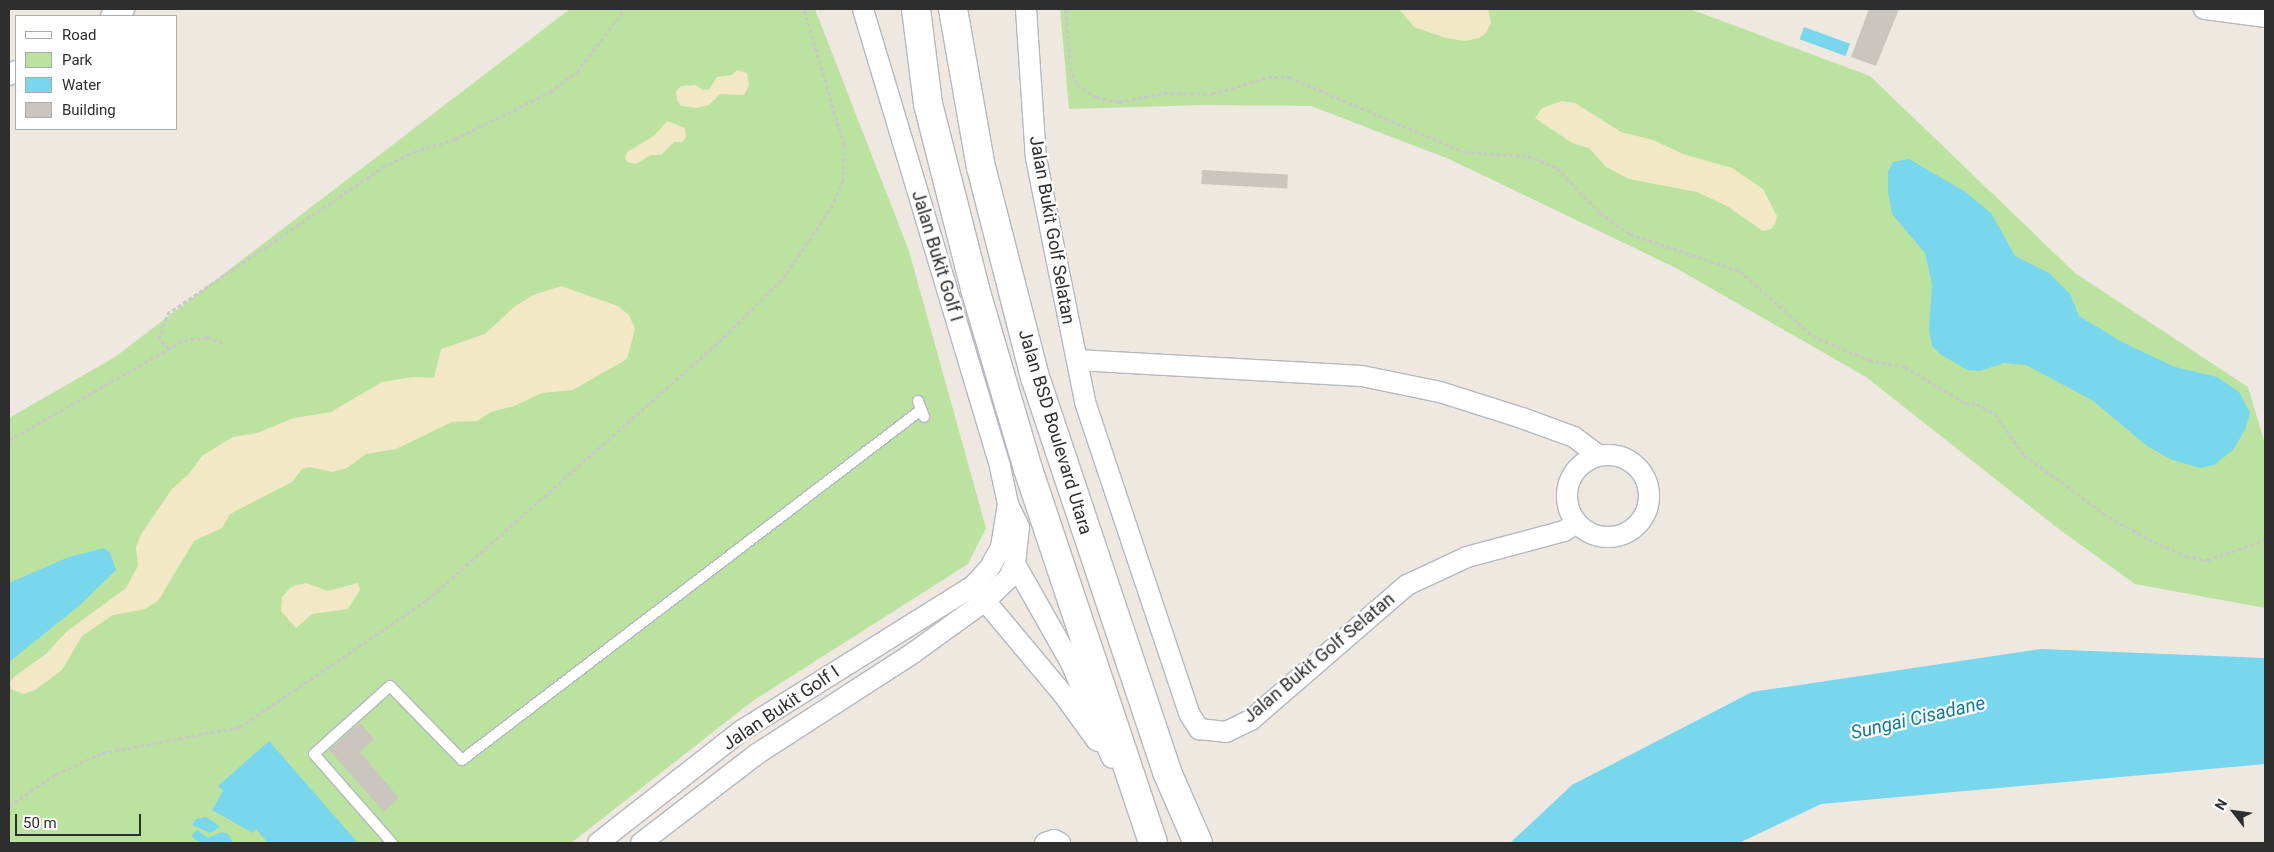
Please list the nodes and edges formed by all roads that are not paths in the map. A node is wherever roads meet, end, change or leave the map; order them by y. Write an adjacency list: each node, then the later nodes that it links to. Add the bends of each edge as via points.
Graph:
1 (863, 9): 10 (street, Jalan Bukit Golf I, via 1000,466)
2 (916, 9): 20 (main road, Jalan BSD Boulevard Utara, via 928,104 975,289 1028,469)
3 (953, 9): 21 (main road, Jalan BSD Boulevard Utara, via 981,167 1035,377 1167,772)
4 (1026, 9): 7 (street, Jalan Bukit Golf Selatan, via 1036,158)
5 (2204, 9): 6 (street)
6 (2265, 18)
7 (1077, 360): 9 (street, via 1362,376 1480,404 1574,438); 11 (street, Jalan Bukit Golf Selatan, via 1085,402 1190,715 1204,732 1226,732 1250,720 1407,585 1468,557 1564,531)
8 (921, 409): 15 (lane, via 462,760 390,686 314,754)
9 (1599, 456): 11 (street, via 1580,466 1569,484 1568,505); 11 (street, via 1617,456 1634,463 1649,486 1649,504 1635,528 1619,536 1592,534)
10 (1008, 504): 12 (street, Jalan Bukit Golf I, via 1019,527); 13 (street, Jalan Bukit Golf I, via 1001,547)
11 (1577, 524)
12 (1015, 564): 13 (street, Jalan Bukit Golf I, via 1008,579); 14 (street, via 1071,663)
13 (979, 593): 14 (street, via 1063,694 1093,737); 16 (street, Jalan Bukit Golf I, via 741,732); 17 (street, Jalan Bukit Golf I, via 913,653 757,754)
14 (1111, 755): 20 (street)
15 (392, 843)
16 (598, 843)
17 (641, 843)
18 (1045, 843): 19 (street, via 1054,840)
19 (1060, 843)
20 (1153, 843)
21 (1198, 843)

